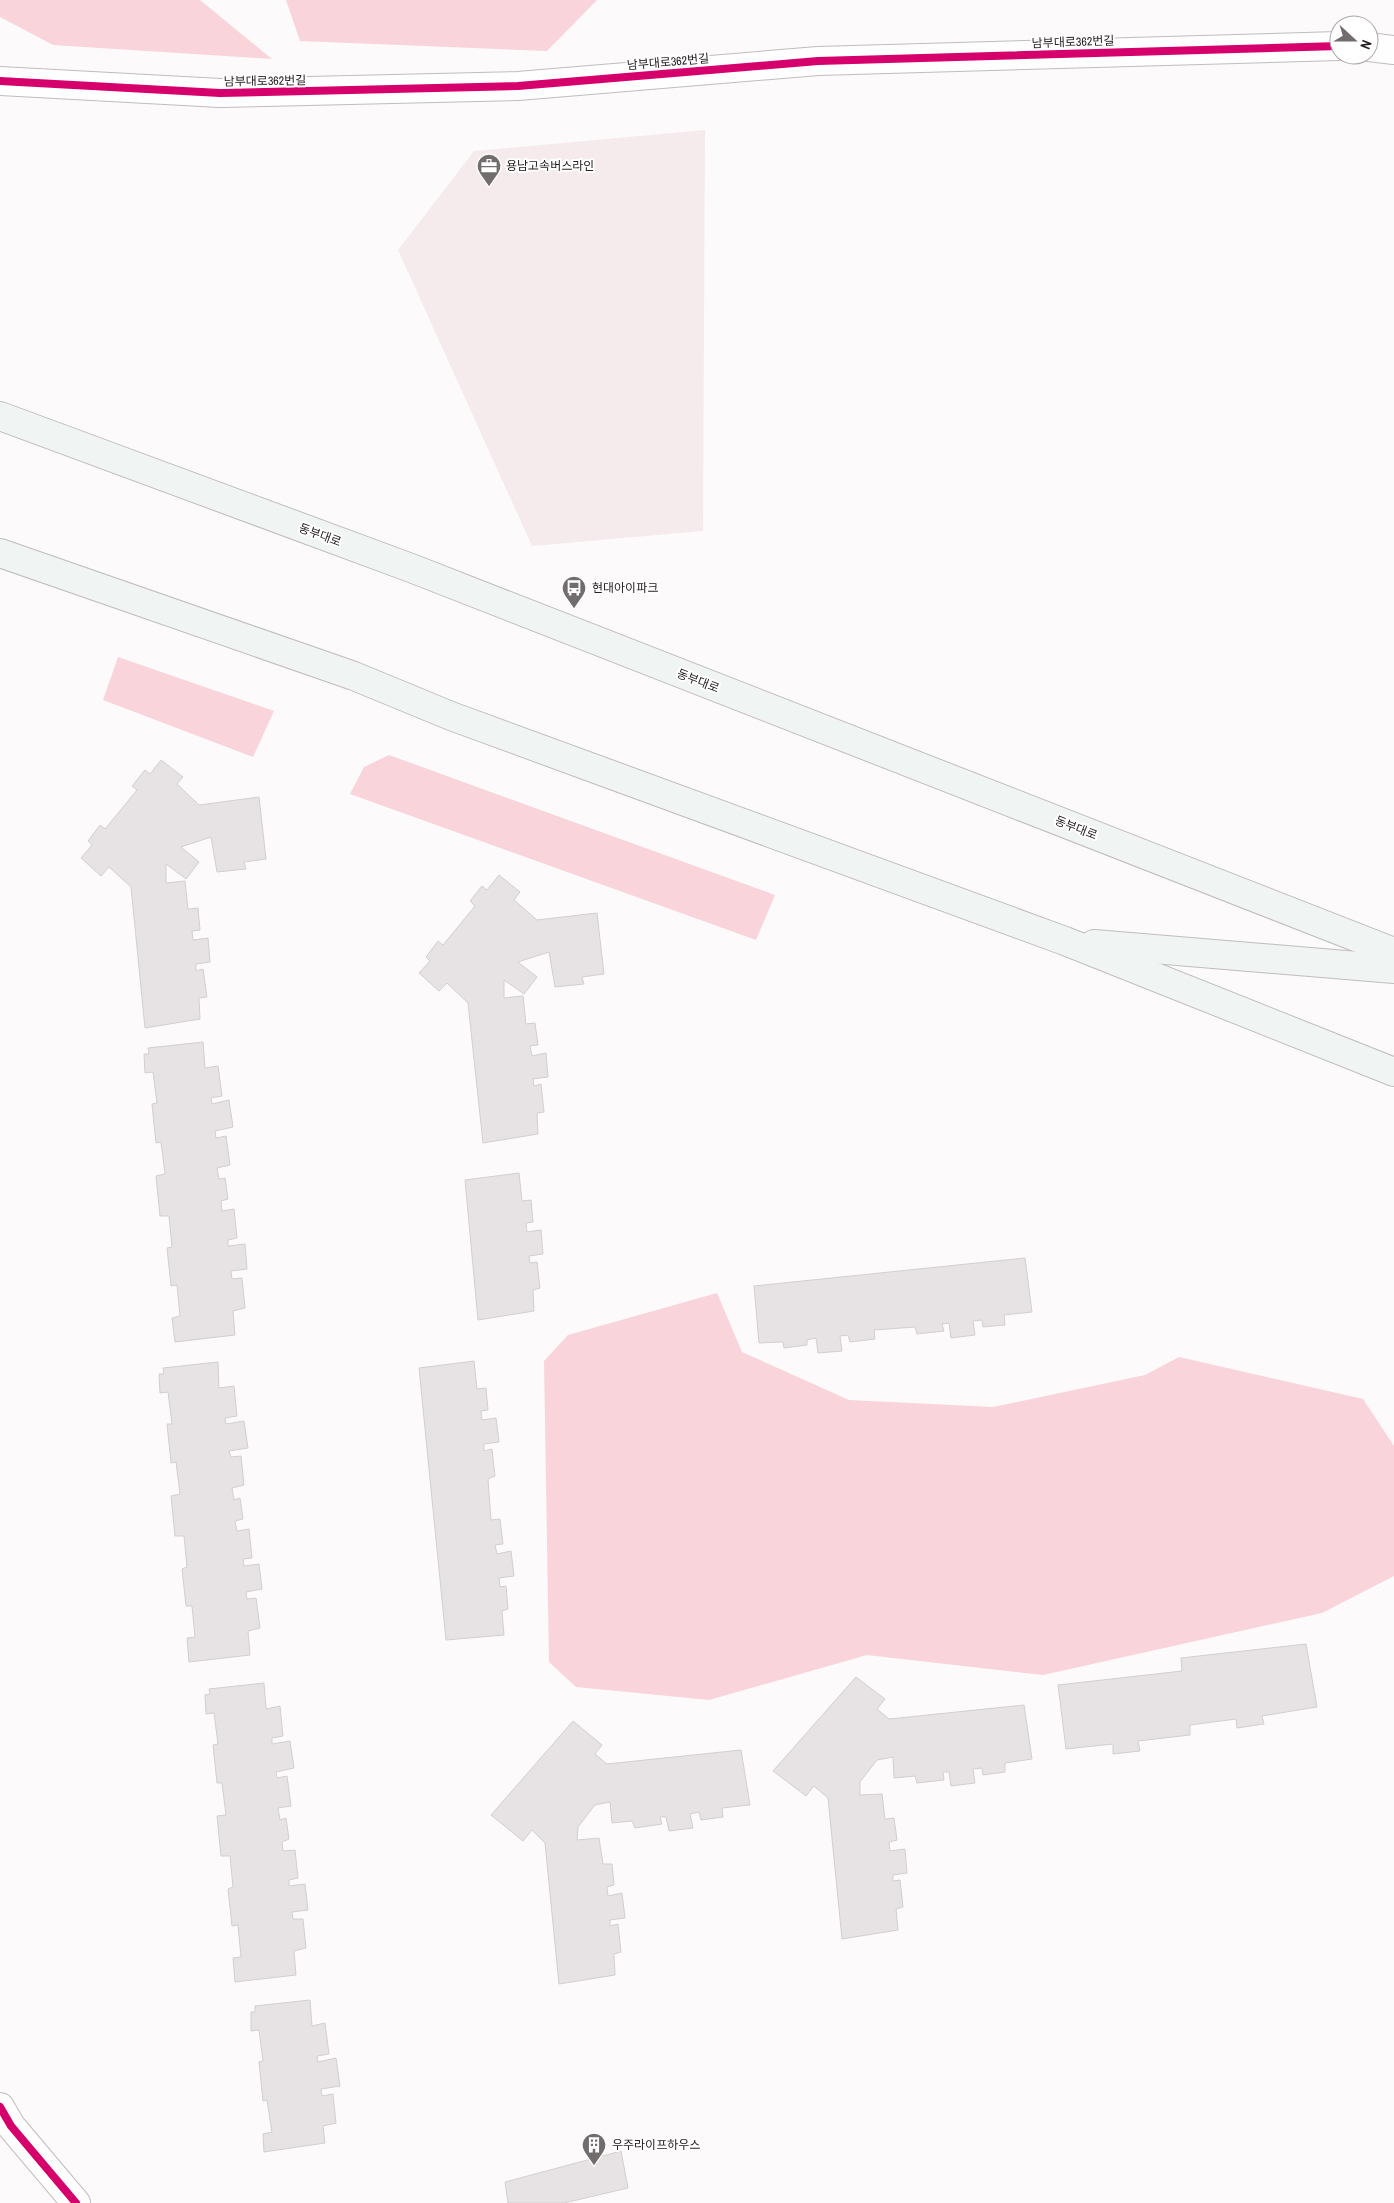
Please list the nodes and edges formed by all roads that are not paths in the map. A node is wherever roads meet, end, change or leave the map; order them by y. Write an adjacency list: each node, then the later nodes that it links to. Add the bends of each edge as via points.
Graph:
1 (1329, 46): 4 (street, 남부대로362번길, via 818,60 518,86 220,93)
2 (1379, 48): 3 (street)
3 (1394, 50)
4 (0, 81)
5 (0, 416): 8 (main road, 동부대로, via 411,568)
6 (0, 553): 7 (main road, via 354,676 451,716)
7 (1065, 941): 9 (main road); 10 (main road)
8 (1394, 952)
9 (1394, 969)
10 (1394, 1072)
11 (0, 2107): 13 (street, via 11,2126)
12 (0, 2141): 13 (street)
13 (69, 2195)

